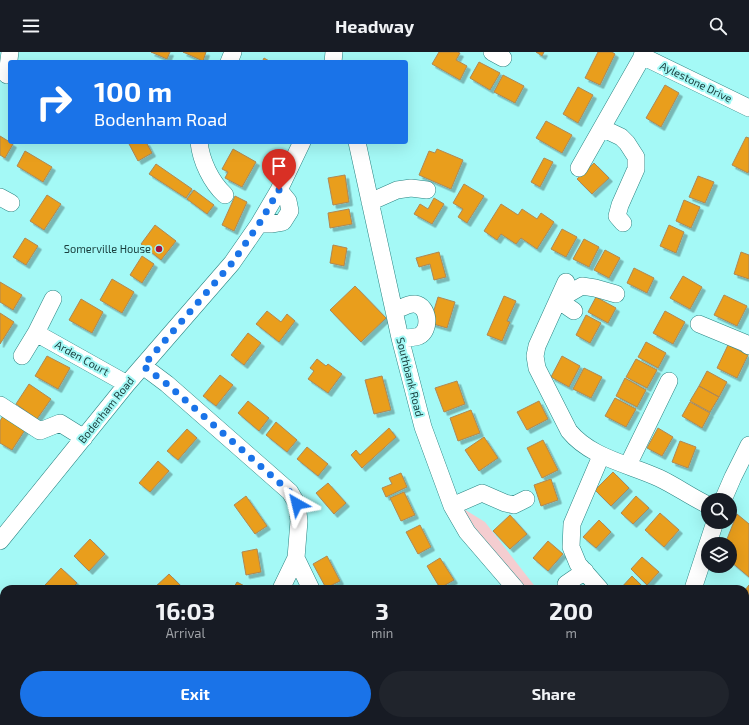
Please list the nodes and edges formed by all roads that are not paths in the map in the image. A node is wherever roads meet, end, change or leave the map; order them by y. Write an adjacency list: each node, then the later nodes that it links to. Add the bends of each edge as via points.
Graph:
1 (644, 54): 4 (street, Aylestone Drive); 5 (street, Aylestone Drive)
2 (8, 67): 3 (street)
3 (7, 75)
4 (749, 108)
5 (602, 128): 9 (street, Aylestone Drive); 13 (street, via 627,143 636,157 636,169 617,216)
6 (201, 144): 11 (street, via 208,172)
7 (301, 144): 25 (street, Bodenham Road, via 279,190 232,263)
8 (357, 144): 12 (street, Southbank Road)
9 (579, 168)
10 (427, 190): 12 (street, via 397,190)
11 (225, 195)
12 (370, 202): 19 (street, Southbank Road)
13 (623, 223)
14 (566, 282): 17 (street)
15 (616, 294): 17 (street, via 582,286)
16 (53, 299): 21 (street)
17 (558, 300): 18 (street); 31 (street, via 537,346 536,368 569,432 576,440)
18 (574, 311)
19 (394, 312): 22 (street, Southbank Road); 22 (street, via 414,304 424,310 426,317 427,327 423,333)
20 (699, 324): 23 (street)
21 (36, 333): 24 (street); 27 (street, Arden Court)
22 (400, 338): 36 (street, Southbank Road, via 423,427)
23 (749, 346)
24 (22, 356)
25 (143, 366): 27 (street, Bodenham Road); 39 (street, via 189,404 190,418 230,454 277,494 290,492 297,504 300,521)
26 (668, 381): 32 (street)
27 (127, 384): 29 (street, Bodenham Road)
28 (0, 405): 29 (street, via 40,431 60,423)
29 (84, 438): 38 (street, Bodenham Road)
30 (747, 452): 33 (street)
31 (601, 456): 32 (street); 40 (street, via 572,524 571,547 578,564)
32 (628, 465): 35 (street)
33 (726, 493)
34 (526, 499): 36 (street, via 514,505 482,493)
35 (701, 501)
36 (452, 506): 44 (street, Southbank Road, via 467,532)
37 (713, 529): 46 (street)
38 (0, 541)
39 (296, 558): 42 (street); 43 (street)
40 (585, 571): 41 (street); 45 (street)
41 (566, 584)
42 (283, 585)
43 (309, 585)
44 (513, 585)
45 (597, 585)
46 (694, 585)

